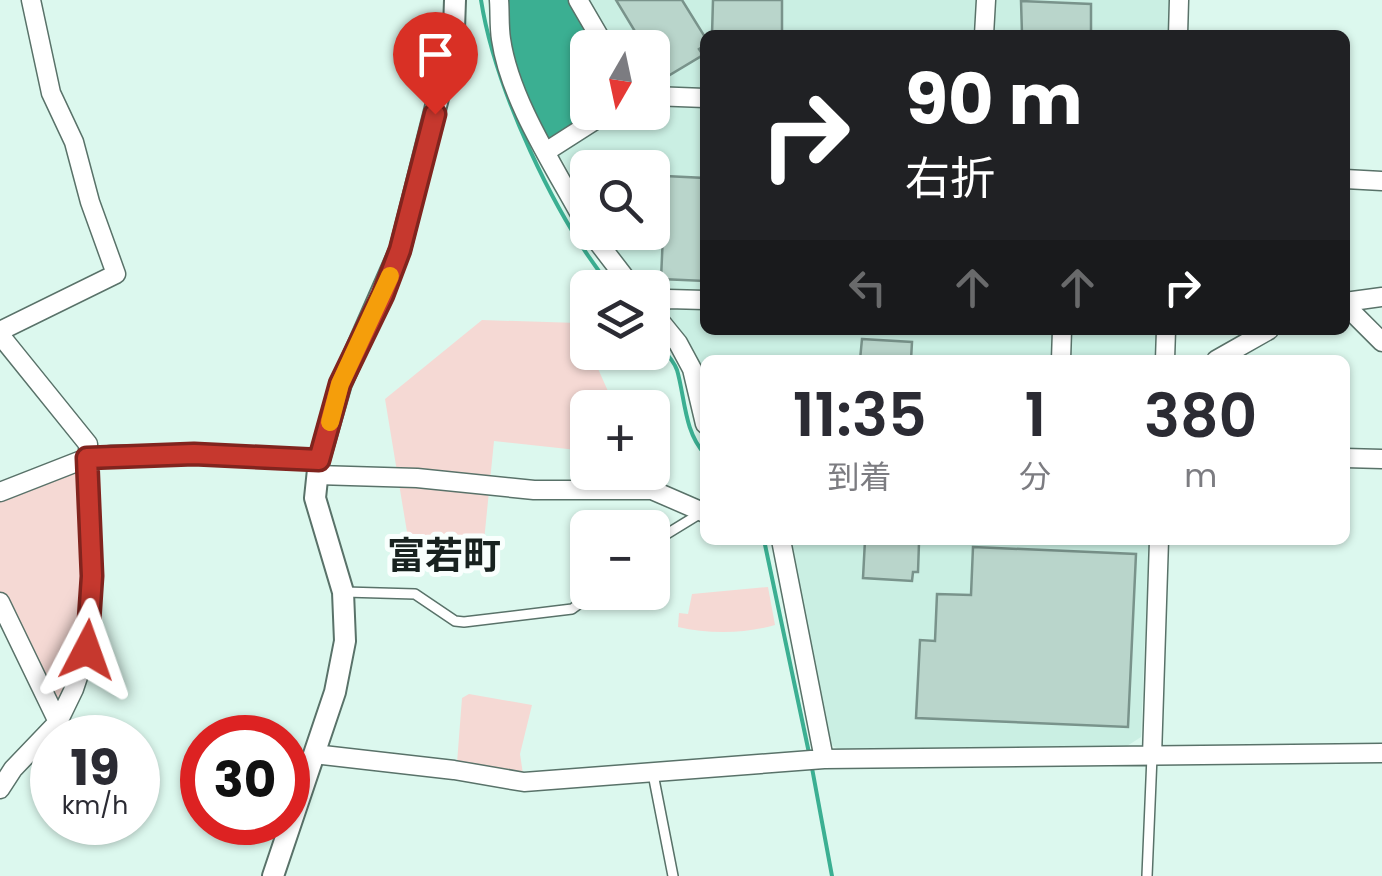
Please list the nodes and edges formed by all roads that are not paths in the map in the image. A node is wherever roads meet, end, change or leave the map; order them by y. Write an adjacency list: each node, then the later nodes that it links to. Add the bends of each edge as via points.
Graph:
1 (31, 0): 25 (street, via 51,92 116,274)
2 (474, 0): 7 (street)
3 (499, 0): 14 (street, via 508,65)
4 (578, 0): 8 (street)
5 (986, 0): 9 (street)
6 (1179, 0): 10 (street)
7 (455, 6): 34 (street, via 400,250 340,384)
8 (596, 30)
9 (984, 30)
10 (1178, 30)
11 (670, 97): 12 (street)
12 (700, 98)
13 (581, 130): 14 (street)
14 (547, 152): 17 (street)
15 (1350, 179): 16 (street)
16 (1382, 180)
17 (570, 195)
18 (604, 250): 19 (street)
19 (619, 270)
20 (1382, 296): 23 (street)
21 (670, 299): 22 (street)
22 (700, 300)
23 (1350, 300)
24 (1350, 306): 28 (street)
25 (0, 333): 31 (street, via 88,444)
26 (670, 333): 30 (street, via 692,370)
27 (1260, 335): 29 (street)
28 (1382, 342)
29 (1225, 355)
30 (700, 403)
31 (87, 458): 34 (street, via 194,454); 35 (street); 45 (street, via 87,650)
32 (1350, 458): 33 (street)
33 (1382, 459)
34 (318, 468): 36 (street, via 534,490 652,490); 41 (street, via 315,498)
35 (0, 492)
36 (700, 511)
37 (700, 515): 38 (lane)
38 (670, 533)
39 (782, 545): 50 (street)
40 (1160, 545): 49 (street)
41 (342, 592): 43 (lane, via 415,594 464,622); 48 (street, via 345,642)
42 (0, 602): 44 (street)
43 (570, 609)
44 (55, 715)
45 (61, 715)
46 (30, 752): 52 (street)
47 (1382, 753): 49 (street)
48 (314, 754): 51 (street, via 524,782); 53 (street)
49 (1152, 756): 50 (street); 55 (lane)
50 (814, 760): 51 (street)
51 (652, 774): 54 (lane)
52 (0, 789)
53 (273, 876)
54 (673, 876)
55 (1147, 876)

